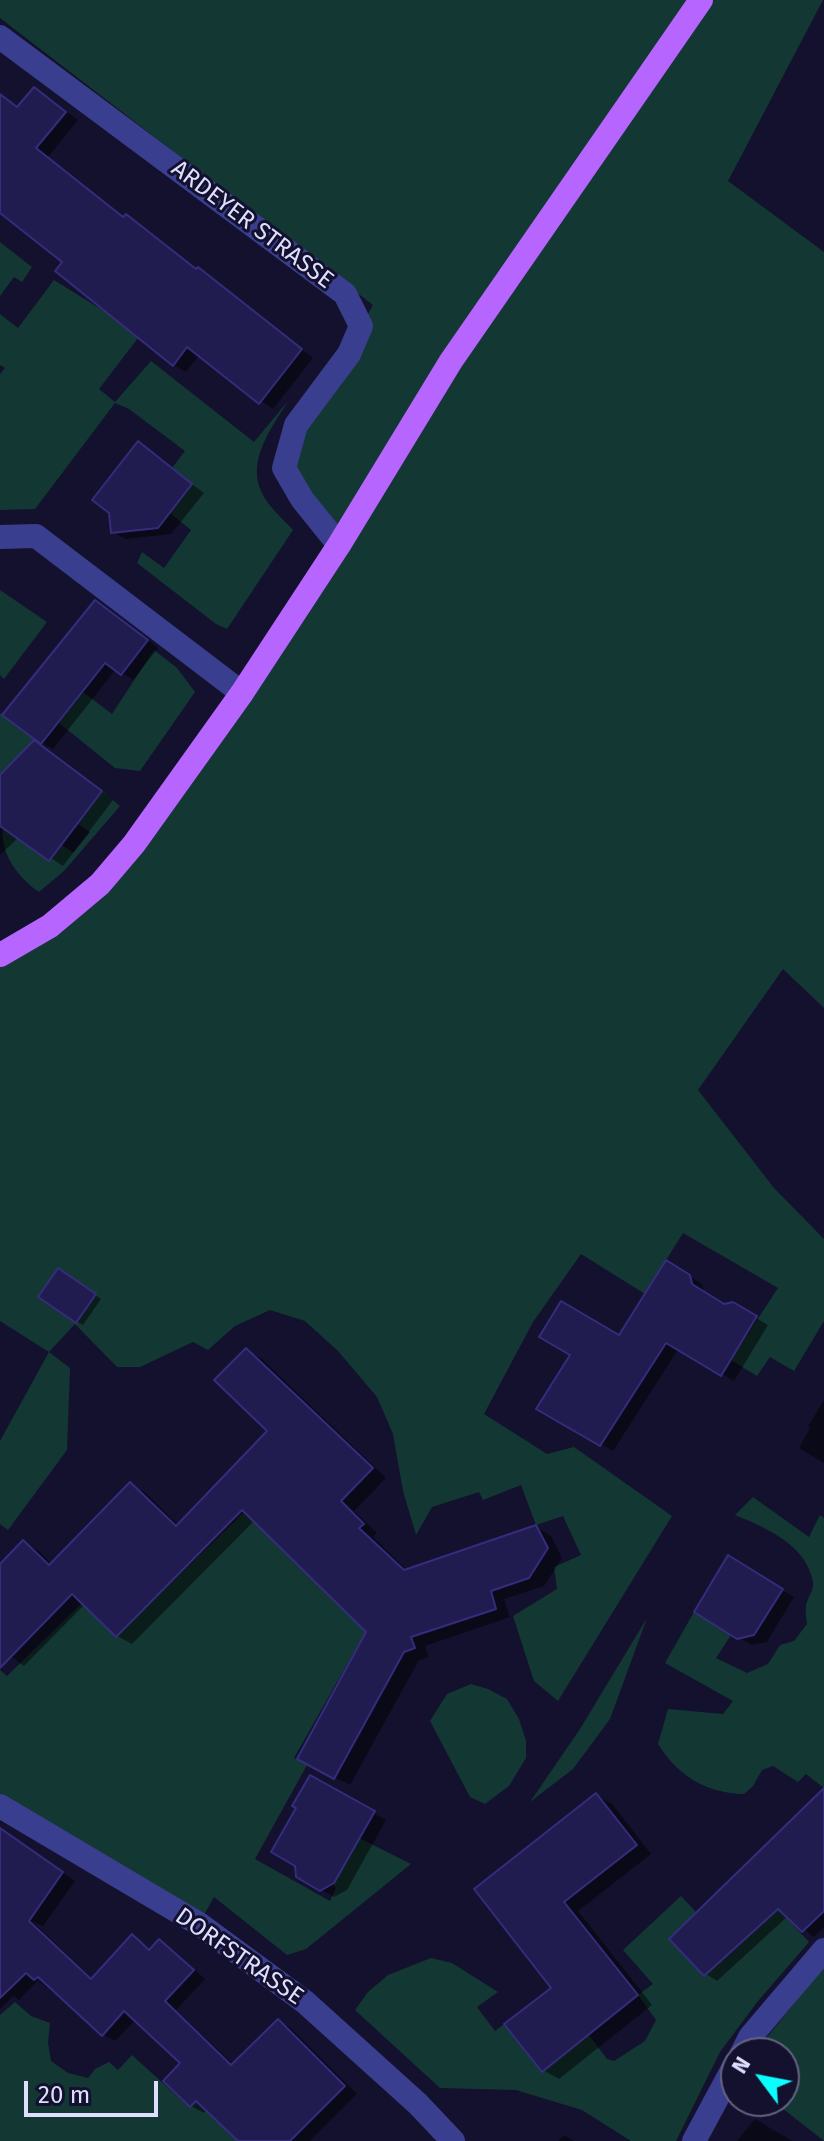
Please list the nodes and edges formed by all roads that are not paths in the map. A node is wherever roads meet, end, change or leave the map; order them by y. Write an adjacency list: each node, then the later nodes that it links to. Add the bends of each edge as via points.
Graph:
1 (701, 0): 4 (main road, via 451,361)
2 (0, 37): 4 (street, ARDEYER STRASSE, via 345,294 361,326 349,354 296,425 284,468)
3 (0, 537): 5 (street, via 36,536)
4 (339, 545): 5 (main road)
5 (242, 693): 6 (main road, via 100,884 50,926)
6 (0, 955)
7 (0, 1806): 11 (street, DORFSTRASSE, via 199,1924 305,2002)
8 (824, 1950): 9 (street)
9 (750, 2037)
10 (720, 2093): 12 (street)
11 (453, 2141)
12 (694, 2141)

